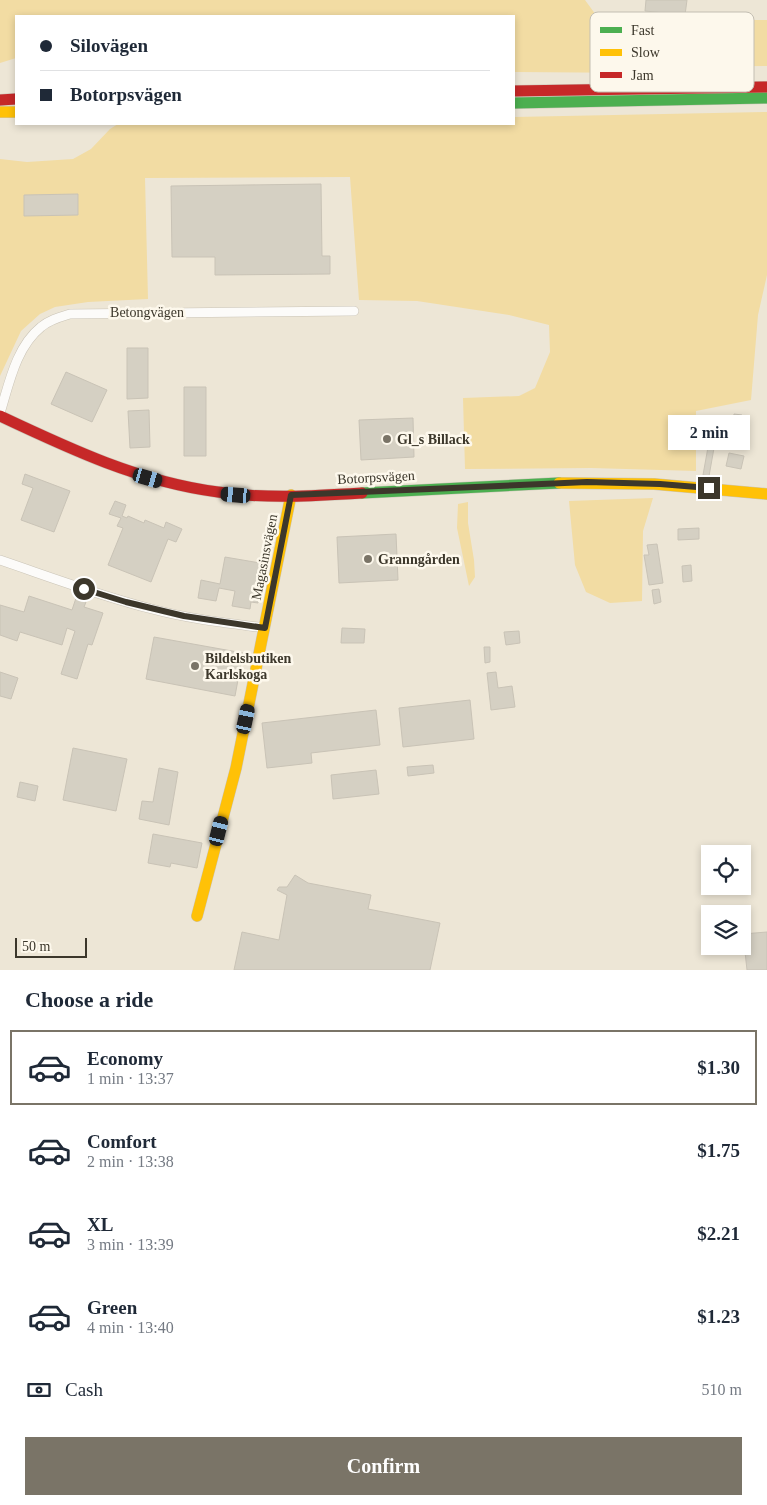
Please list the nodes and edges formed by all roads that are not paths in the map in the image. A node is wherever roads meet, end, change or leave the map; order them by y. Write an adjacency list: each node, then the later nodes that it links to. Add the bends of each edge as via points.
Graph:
1 (754, 87): 2 (main road)
2 (767, 87)
3 (590, 90): 4 (main road)
4 (515, 91)
5 (767, 98): 8 (main road)
6 (0, 100): 7 (main road)
7 (15, 100)
8 (515, 103)
9 (0, 112): 10 (main road)
10 (15, 112)
11 (354, 311): 12 (street, Betongvägen, via 70,314 56,318 31,336 22,351 9,381)
12 (0, 415): 14 (main road, Botorpsvägen, via 132,474 224,494)
13 (767, 494): 14 (main road, Botorpsvägen, via 690,486 587,482)
14 (291, 495): 16 (main road, Magasinsvägen)
15 (0, 560): 16 (street, via 144,607)
16 (265, 628): 17 (main road, Magasinsvägen, via 236,768)
17 (197, 916)

